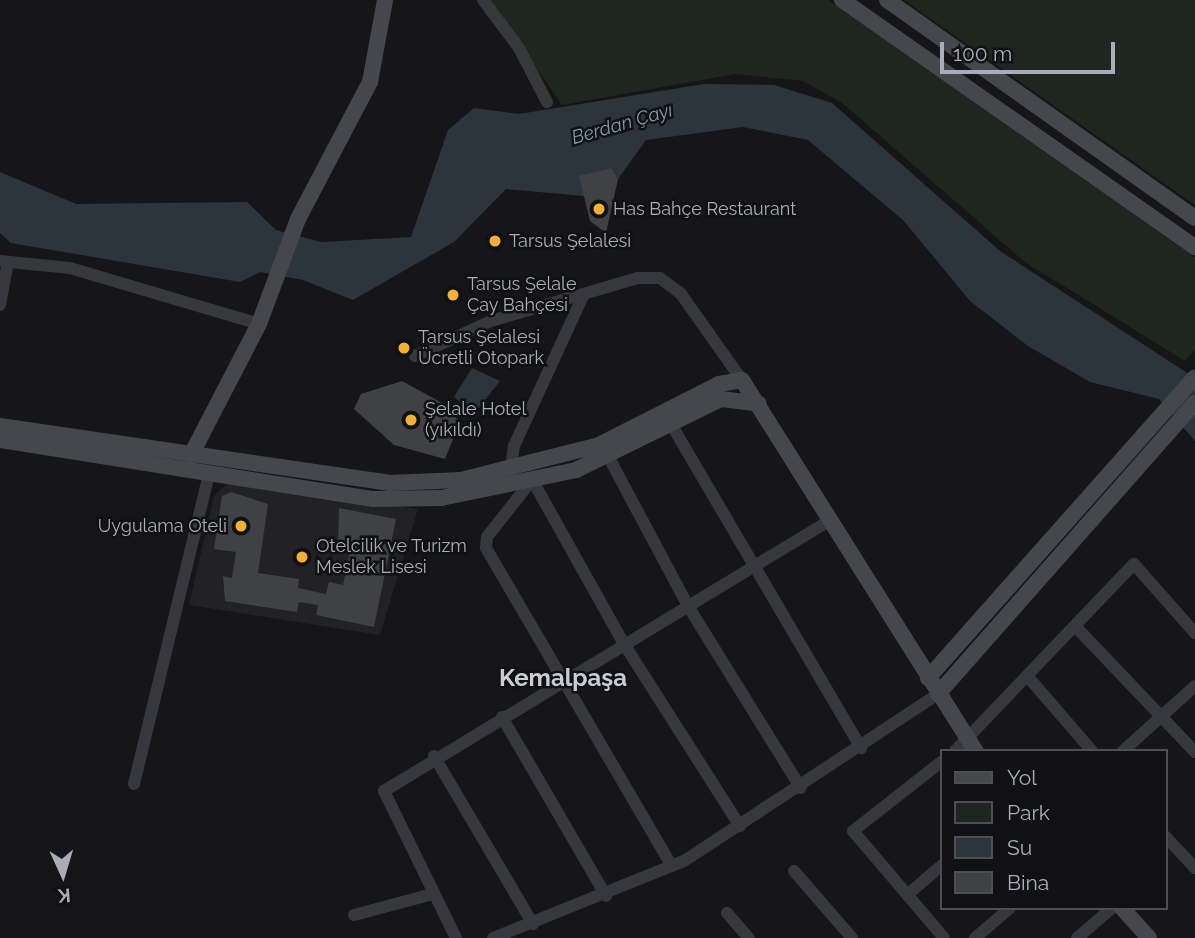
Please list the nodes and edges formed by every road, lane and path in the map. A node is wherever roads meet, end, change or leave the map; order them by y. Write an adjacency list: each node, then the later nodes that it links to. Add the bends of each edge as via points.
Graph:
1 (385, 0): 11 (street, via 370,82 298,219)
2 (483, 0): 5 (street, via 519,48)
3 (842, 0): 7 (street)
4 (887, 0): 6 (street)
5 (547, 102)
6 (1195, 218)
7 (1195, 247)
8 (4, 262): 10 (street); 11 (street, via 70,268)
9 (584, 294): 12 (street, via 491,321); 14 (street, via 660,278 681,294); 22 (street, via 514,446)
10 (0, 304)
11 (259, 324): 20 (street)
12 (415, 356)
13 (1195, 377): 31 (street)
14 (742, 380): 16 (street); 22 (street, via 719,384 599,445)
15 (1195, 402): 35 (street)
16 (759, 404): 17 (street, via 722,399); 25 (street)
17 (671, 424): 21 (street); 26 (street)
18 (0, 426): 20 (street)
19 (0, 440): 23 (street)
20 (191, 455): 22 (street, via 389,484)
21 (608, 456): 24 (street); 27 (street)
22 (511, 470)
23 (209, 475): 24 (street, via 373,499 441,498); 45 (street)
24 (531, 484): 30 (street); 33 (street, via 485,542)
25 (832, 519): 26 (street); 31 (street)
26 (752, 567): 27 (street); 39 (street)
27 (688, 606): 30 (street); 46 (street)
28 (1076, 628): 29 (street, via 1135,564); 32 (street); 36 (street)
29 (1195, 633)
30 (624, 644): 33 (street); 47 (street)
31 (928, 678): 35 (street)
32 (1029, 678): 38 (street); 40 (street)
33 (563, 682): 37 (street); 49 (street)
34 (1195, 686): 36 (street)
35 (938, 694): 38 (street); 39 (street)
36 (1162, 716): 41 (street); 42 (street)
37 (502, 717): 43 (street); 55 (street)
38 (972, 745)
39 (861, 748): 46 (street)
40 (1089, 749)
41 (1124, 749)
42 (1195, 752)
43 (434, 756): 53 (street, via 384,791); 61 (street)
44 (940, 763): 54 (street, via 853,831)
45 (134, 784)
46 (801, 788): 47 (street)
47 (740, 826): 49 (street)
48 (1167, 838): 51 (street)
49 (672, 866): 55 (street)
50 (940, 867): 54 (street)
51 (1195, 868)
52 (794, 871): 65 (street)
53 (433, 894): 60 (street); 62 (street)
54 (907, 895): 66 (street)
55 (606, 896): 61 (street)
56 (1008, 910): 67 (street)
57 (1110, 910): 68 (street)
58 (1124, 910): 69 (street)
59 (727, 913): 64 (street)
60 (354, 915)
61 (533, 924): 63 (street)
62 (457, 938)
63 (493, 938)
64 (749, 938)
65 (852, 938)
66 (944, 938)
67 (975, 938)
68 (1076, 938)
69 (1149, 938)

